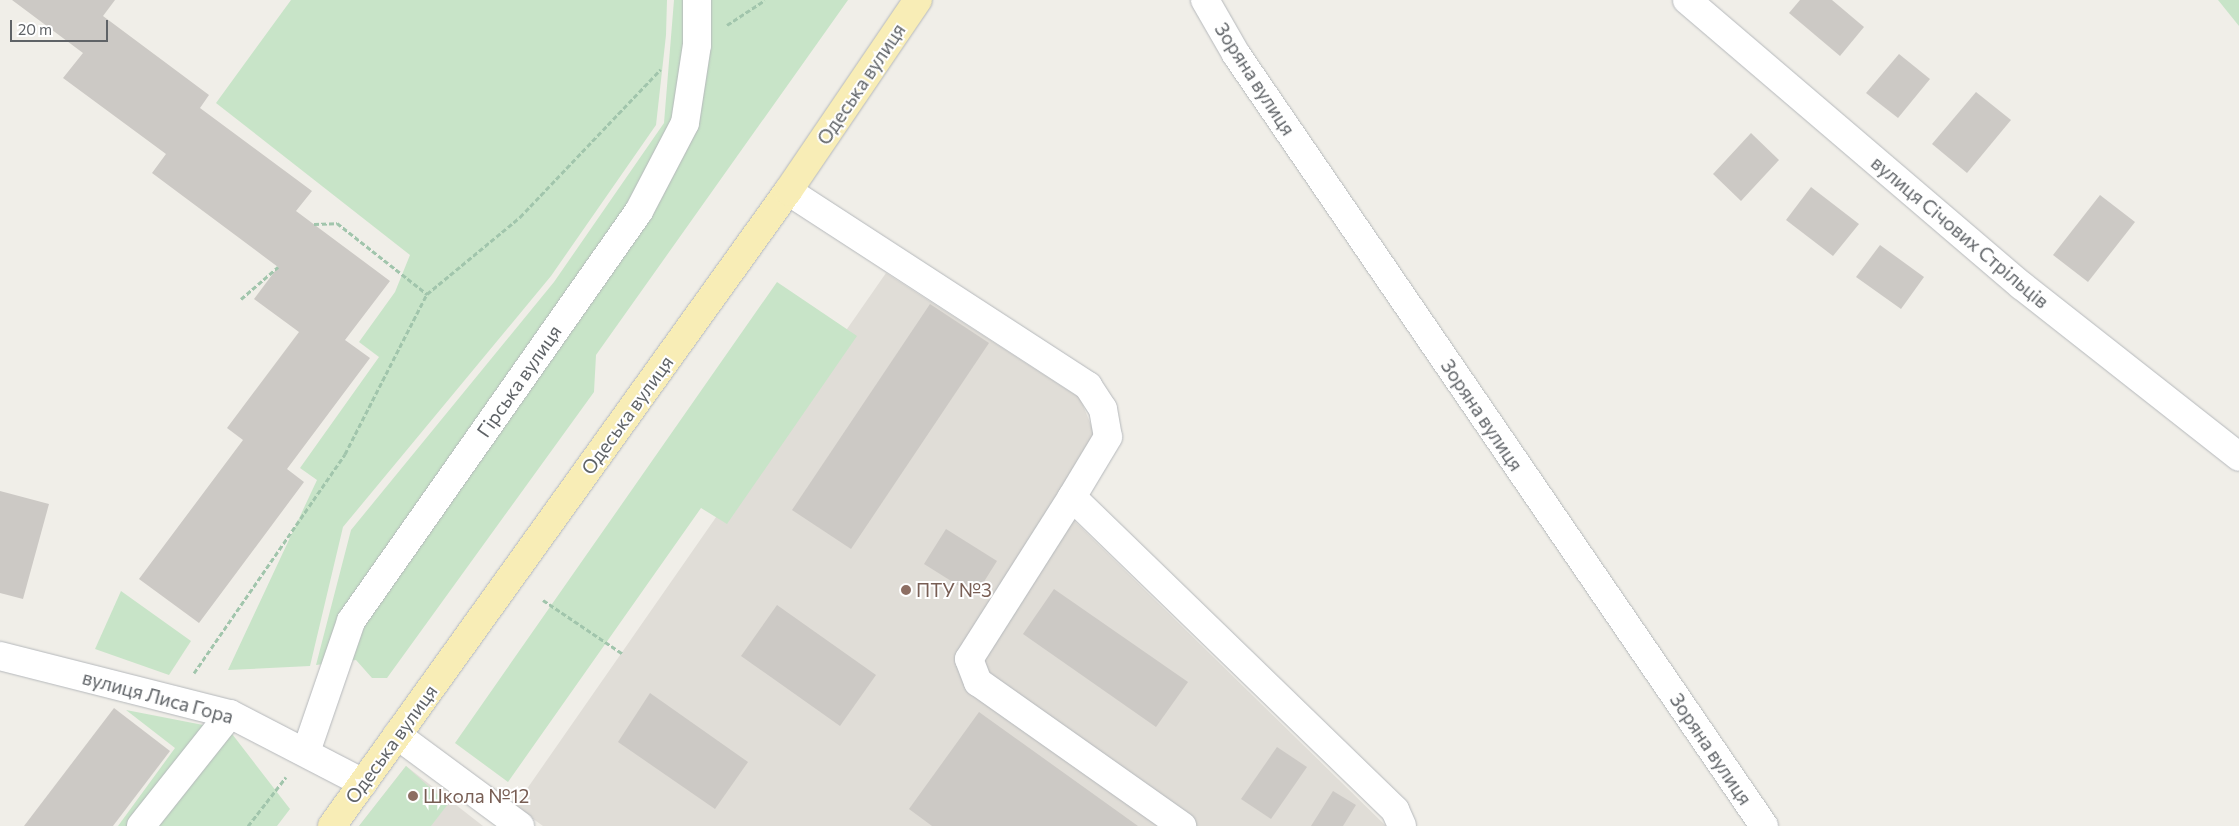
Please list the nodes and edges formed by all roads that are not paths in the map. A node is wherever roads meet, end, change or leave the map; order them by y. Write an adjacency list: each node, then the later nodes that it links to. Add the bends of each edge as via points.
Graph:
1 (697, 0): 11 (street, Гірська вулиця, via 696,46 685,123 639,211 351,621)
2 (918, 0): 5 (main road, Одеська вулиця)
3 (1206, 0): 18 (street, Зоряна вулиця, via 1236,54)
4 (1687, 0): 6 (street, вулиця Січових Стрільців, via 2022,286)
5 (788, 191): 7 (street, via 1088,386 1103,410 1108,437); 10 (main road, Одеська вулиця)
6 (2239, 457)
7 (1072, 497): 16 (street, via 969,659 978,682); 17 (street, via 1394,810)
8 (0, 656): 9 (street, вулиця Лиса Гора)
9 (230, 714): 11 (street, вулиця Лиса Гора); 13 (street)
10 (397, 735): 12 (main road, Одеська вулиця); 15 (street)
11 (306, 752): 12 (street, вулиця Лиса Гора)
12 (363, 783): 14 (main road, Одеська вулиця)
13 (141, 826)
14 (332, 826)
15 (520, 826)
16 (1182, 826)
17 (1402, 826)
18 (1764, 826)

